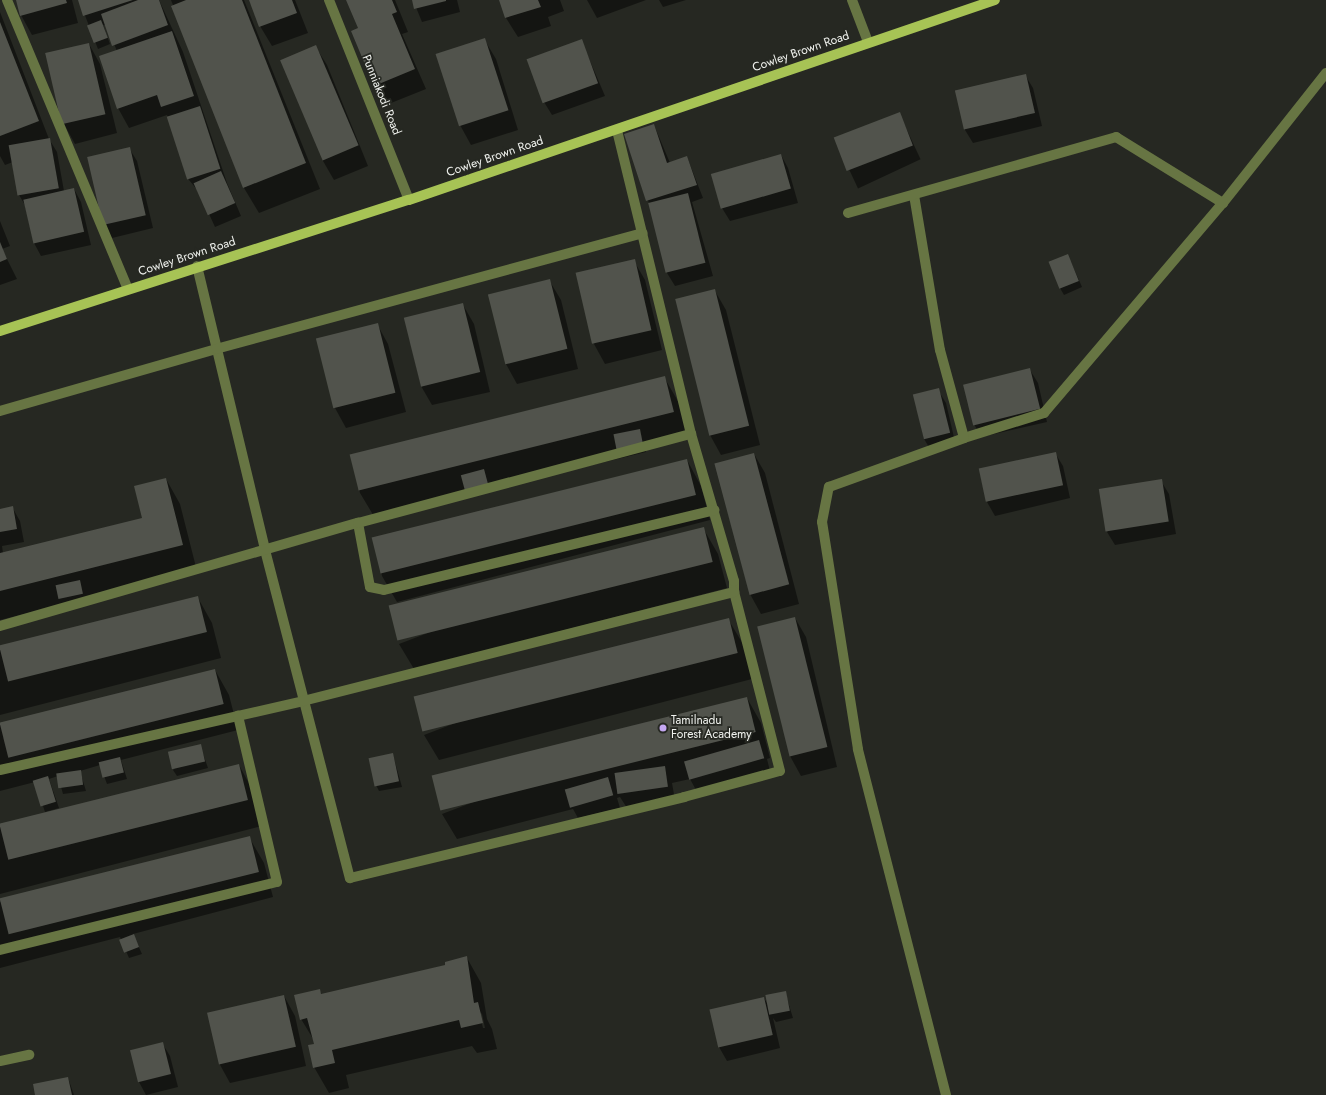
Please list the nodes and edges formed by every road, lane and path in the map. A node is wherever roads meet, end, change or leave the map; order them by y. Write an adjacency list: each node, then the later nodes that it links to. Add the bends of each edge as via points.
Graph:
1 (7, 0): 14 (street)
2 (329, 0): 9 (street, Punniakodi Road)
3 (852, 0): 5 (street)
4 (995, 0): 5 (main road, Cowley Brown Road)
5 (868, 42): 7 (main road, Cowley Brown Road)
6 (1326, 73): 10 (street)
7 (617, 130): 9 (main road, Cowley Brown Road); 12 (street)
8 (914, 195): 10 (street, via 1116,137); 11 (street); 19 (street, via 940,350)
9 (409, 200): 13 (main road, Cowley Brown Road)
10 (1223, 203): 19 (street, via 1044,413)
11 (848, 213)
12 (642, 233): 16 (street); 18 (street)
13 (197, 266): 14 (main road, Cowley Brown Road); 16 (street)
14 (128, 289): 15 (main road, Cowley Brown Road)
15 (0, 330)
16 (216, 348): 17 (street); 22 (street)
17 (0, 411)
18 (691, 434): 20 (street); 21 (street)
19 (964, 438): 31 (street, via 829,487 822,522 858,749)
20 (714, 510): 21 (street, via 384,590 370,587); 23 (street, via 734,581)
21 (358, 523): 22 (street)
22 (265, 550): 24 (street); 25 (street)
23 (734, 592): 25 (street); 25 (street, via 780,771 684,797 350,878)
24 (0, 626)
25 (303, 701): 26 (street)
26 (238, 716): 27 (street); 28 (street, via 277,882)
27 (0, 770)
28 (0, 950)
29 (29, 1055): 30 (street)
30 (0, 1061)
31 (946, 1095)

